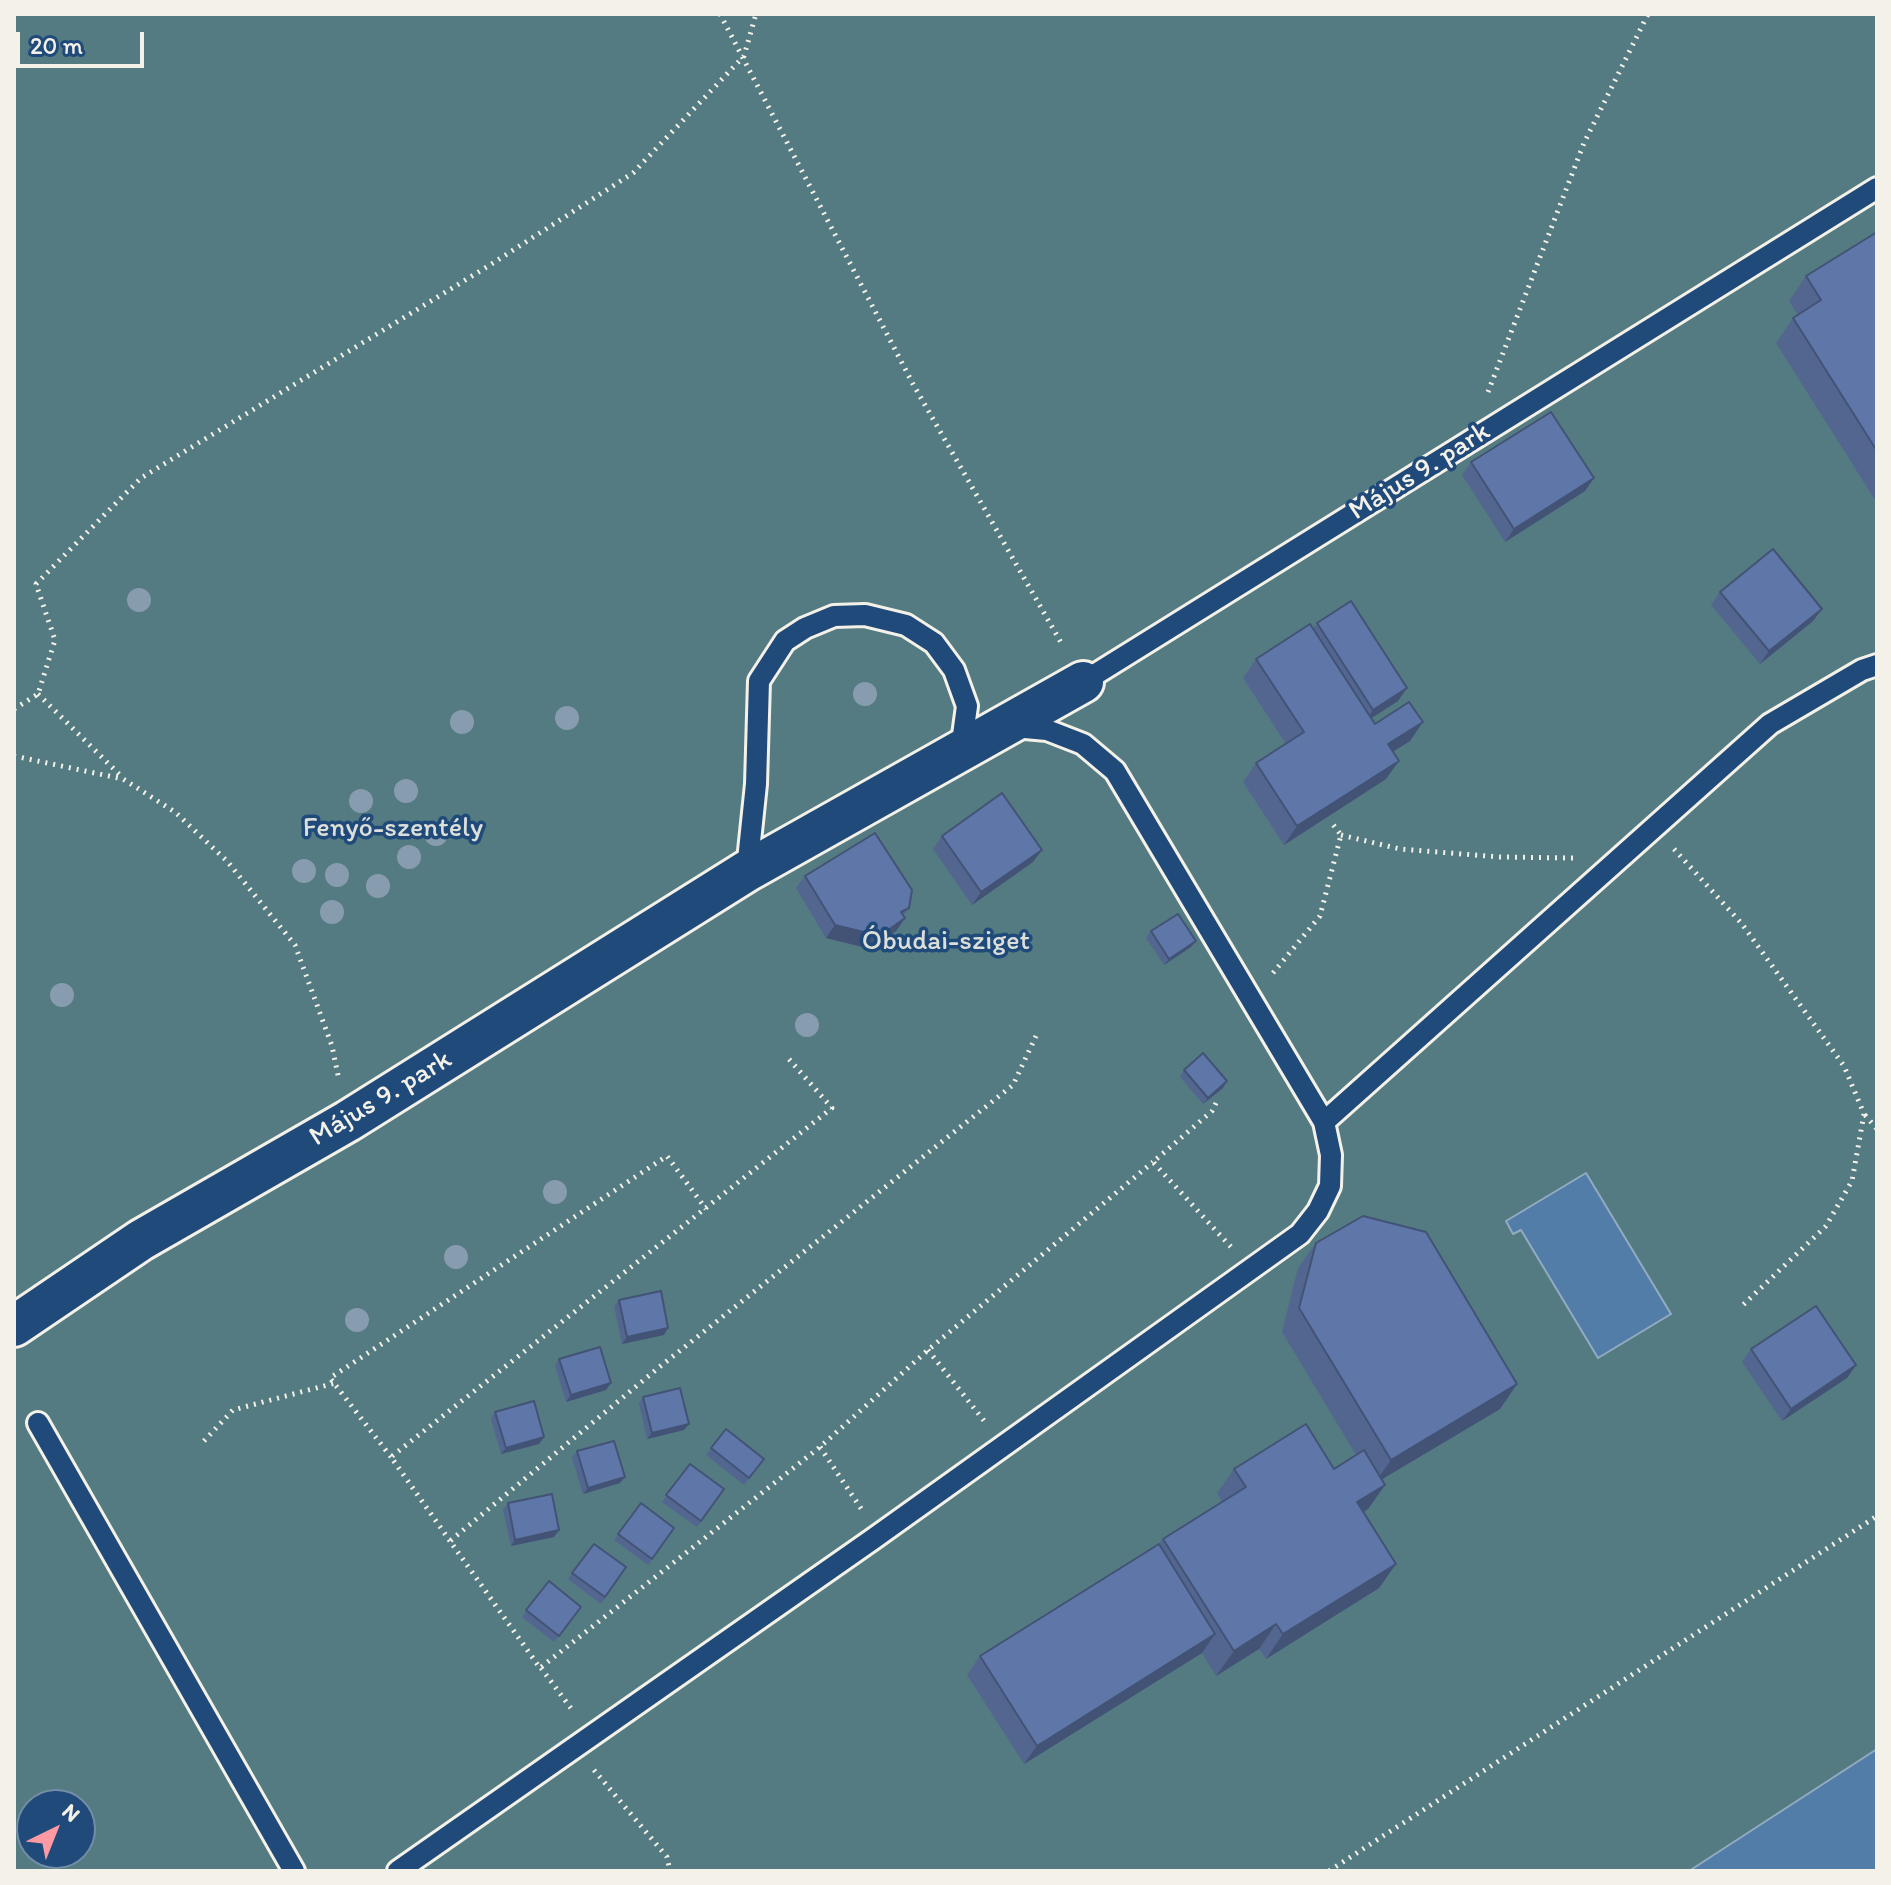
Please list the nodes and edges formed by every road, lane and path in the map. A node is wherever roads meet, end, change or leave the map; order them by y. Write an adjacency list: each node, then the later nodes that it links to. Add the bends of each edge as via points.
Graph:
1 (720, 14): 4 (path)
2 (756, 14): 4 (path)
3 (1648, 14): 6 (path, via 1584,143)
4 (744, 56): 8 (path, via 913,384); 9 (path, via 633,173 141,478 36,584 55,640)
5 (1877, 188): 6 (lane, Május 9. park)
6 (1469, 442): 8 (lane, Május 9. park)
7 (1877, 665): 16 (lane, via 1770,724)
8 (1083, 682): 11 (street, Május 9. park)
9 (38, 694): 10 (path); 14 (path)
10 (14, 709)
11 (1004, 726): 12 (street, Május 9. park); 20 (lane, via 1047,730 1083,744 1115,771)
12 (961, 750): 19 (street, Május 9. park); 19 (lane, via 967,706 954,670 934,643 906,625 865,615 834,616 805,628 785,641 759,681)
13 (14, 756): 14 (path)
14 (123, 779): 25 (path, via 175,812 227,861 295,945 332,1046)
15 (1331, 822): 17 (path)
16 (1655, 827): 18 (lane); 24 (path, via 1742,924 1844,1066)
17 (1341, 835): 18 (path, via 1400,849); 20 (path, via 1320,916 1263,983)
18 (1620, 858): 26 (lane)
19 (747, 871): 25 (street, Május 9. park)
20 (1247, 993): 26 (lane)
21 (1036, 1036): 42 (path, via 1013,1085)
22 (788, 1058): 29 (path, via 832,1108)
23 (1216, 1103): 28 (path)
24 (1864, 1114): 27 (path); 31 (path, via 1852,1181 1826,1226)
25 (348, 1121): 32 (street, Május 9. park, via 141,1240)
26 (1324, 1122): 30 (lane, via 1331,1171 1324,1199 1300,1234)
27 (1877, 1129)
28 (1153, 1162): 30 (path); 33 (path)
29 (706, 1209): 34 (path, via 667,1156 390,1335 330,1378); 39 (path)
30 (1251, 1269): 37 (lane)
31 (1742, 1306)
32 (14, 1326)
33 (928, 1350): 37 (path); 38 (path)
34 (335, 1383): 36 (path, via 233,1410); 39 (path)
35 (38, 1423): 45 (lane)
36 (204, 1441)
37 (1004, 1445): 41 (lane)
38 (820, 1447): 41 (path); 43 (path, via 552,1659 540,1668)
39 (391, 1457): 42 (path)
40 (1877, 1516): 48 (path)
41 (878, 1535): 44 (lane)
42 (450, 1541): 43 (path)
43 (538, 1664): 44 (path)
44 (584, 1742): 46 (lane); 47 (path, via 667,1857)
45 (294, 1871)
46 (398, 1871)
47 (670, 1871)
48 (1329, 1871)

